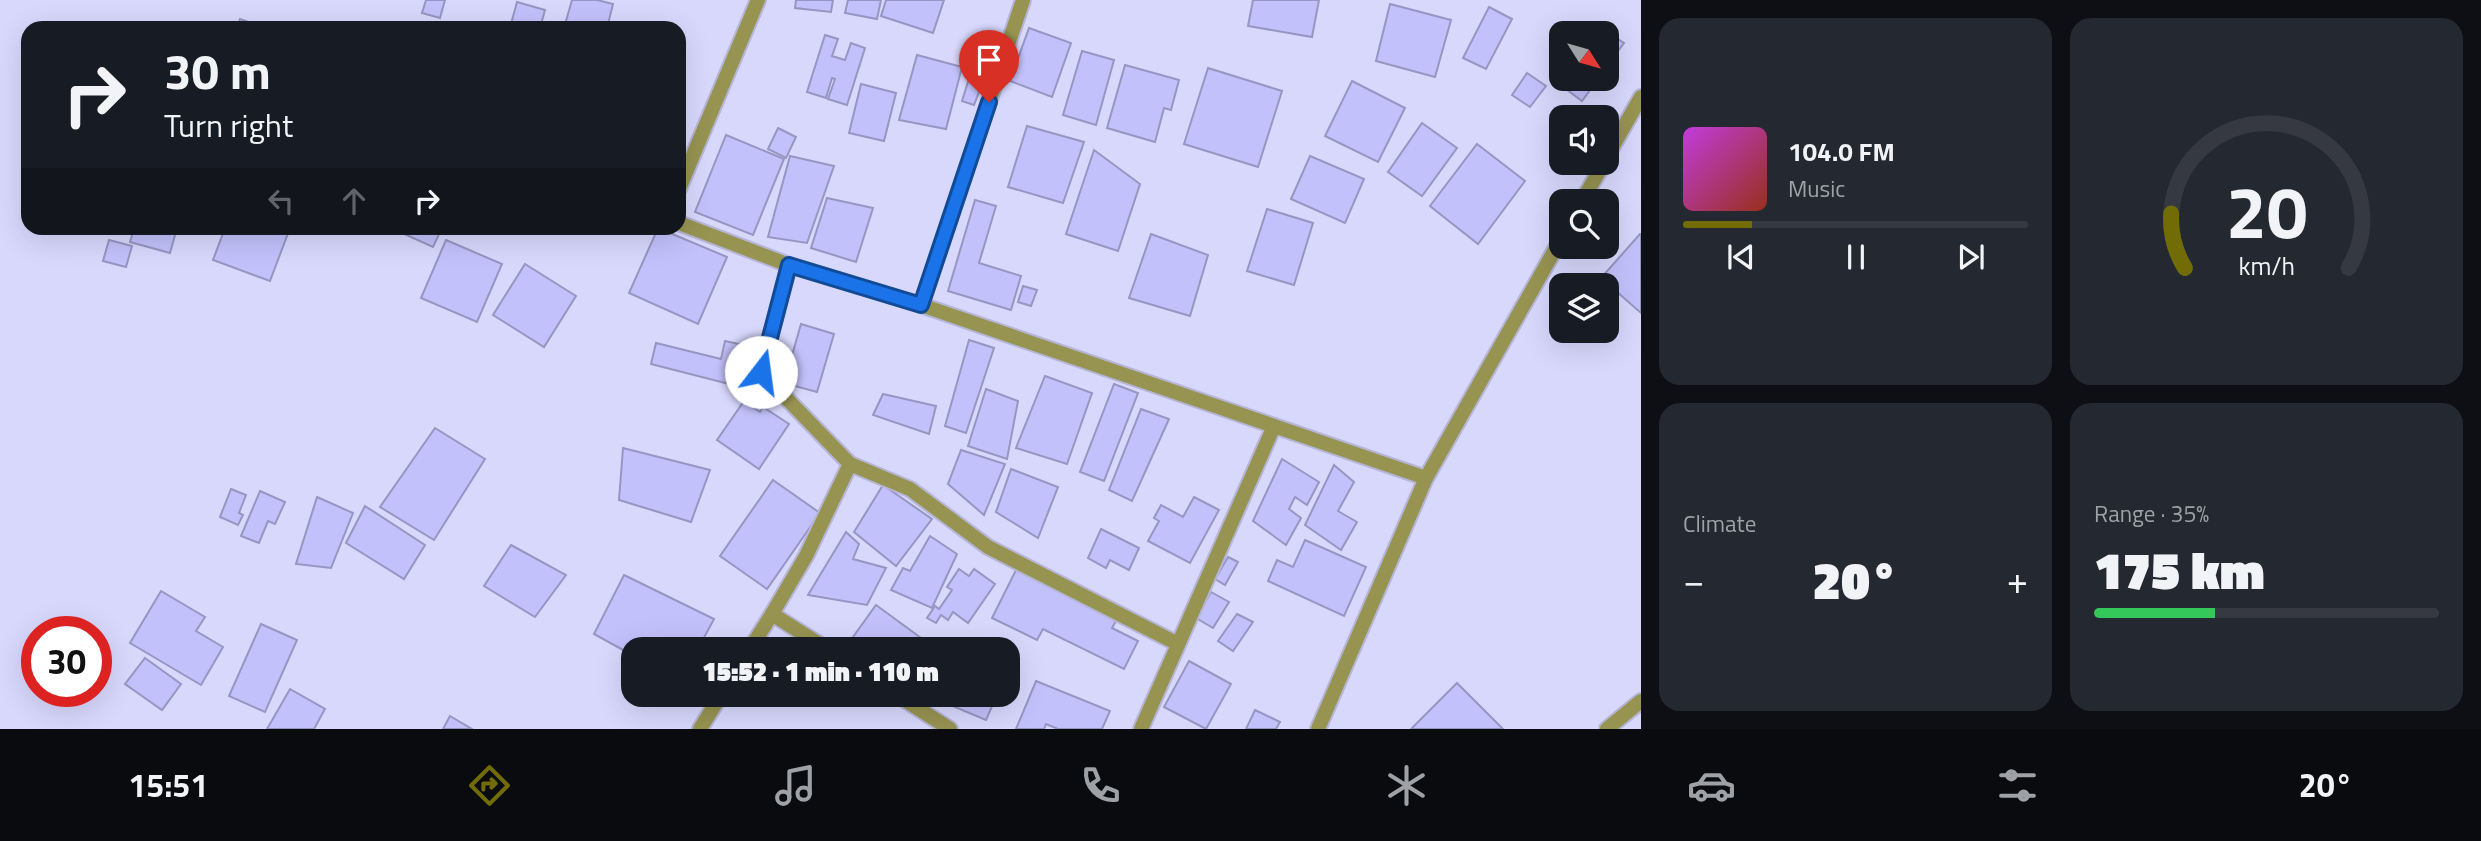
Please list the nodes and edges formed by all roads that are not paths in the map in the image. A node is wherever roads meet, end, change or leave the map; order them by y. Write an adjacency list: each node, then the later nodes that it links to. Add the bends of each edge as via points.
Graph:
1 (758, 0): 5 (street)
2 (1023, 0): 9 (street)
3 (1641, 97): 4 (street)
4 (1619, 136)
5 (686, 172)
6 (686, 226): 8 (street)
7 (1550, 259): 12 (street)
8 (789, 265): 9 (street); 11 (street, via 761,372)
9 (921, 305): 10 (street)
10 (1274, 426): 12 (street); 16 (street)
11 (850, 464): 13 (street); 16 (street, via 910,489 988,547)
12 (1426, 478): 20 (street)
13 (772, 614): 14 (street); 15 (street)
14 (758, 637)
15 (808, 637)
16 (1178, 644): 23 (street)
17 (1641, 701): 24 (street)
18 (714, 707): 21 (street)
19 (916, 707): 22 (street)
20 (1321, 727)
21 (700, 729)
22 (950, 729)
23 (1141, 729)
24 (1607, 729)

